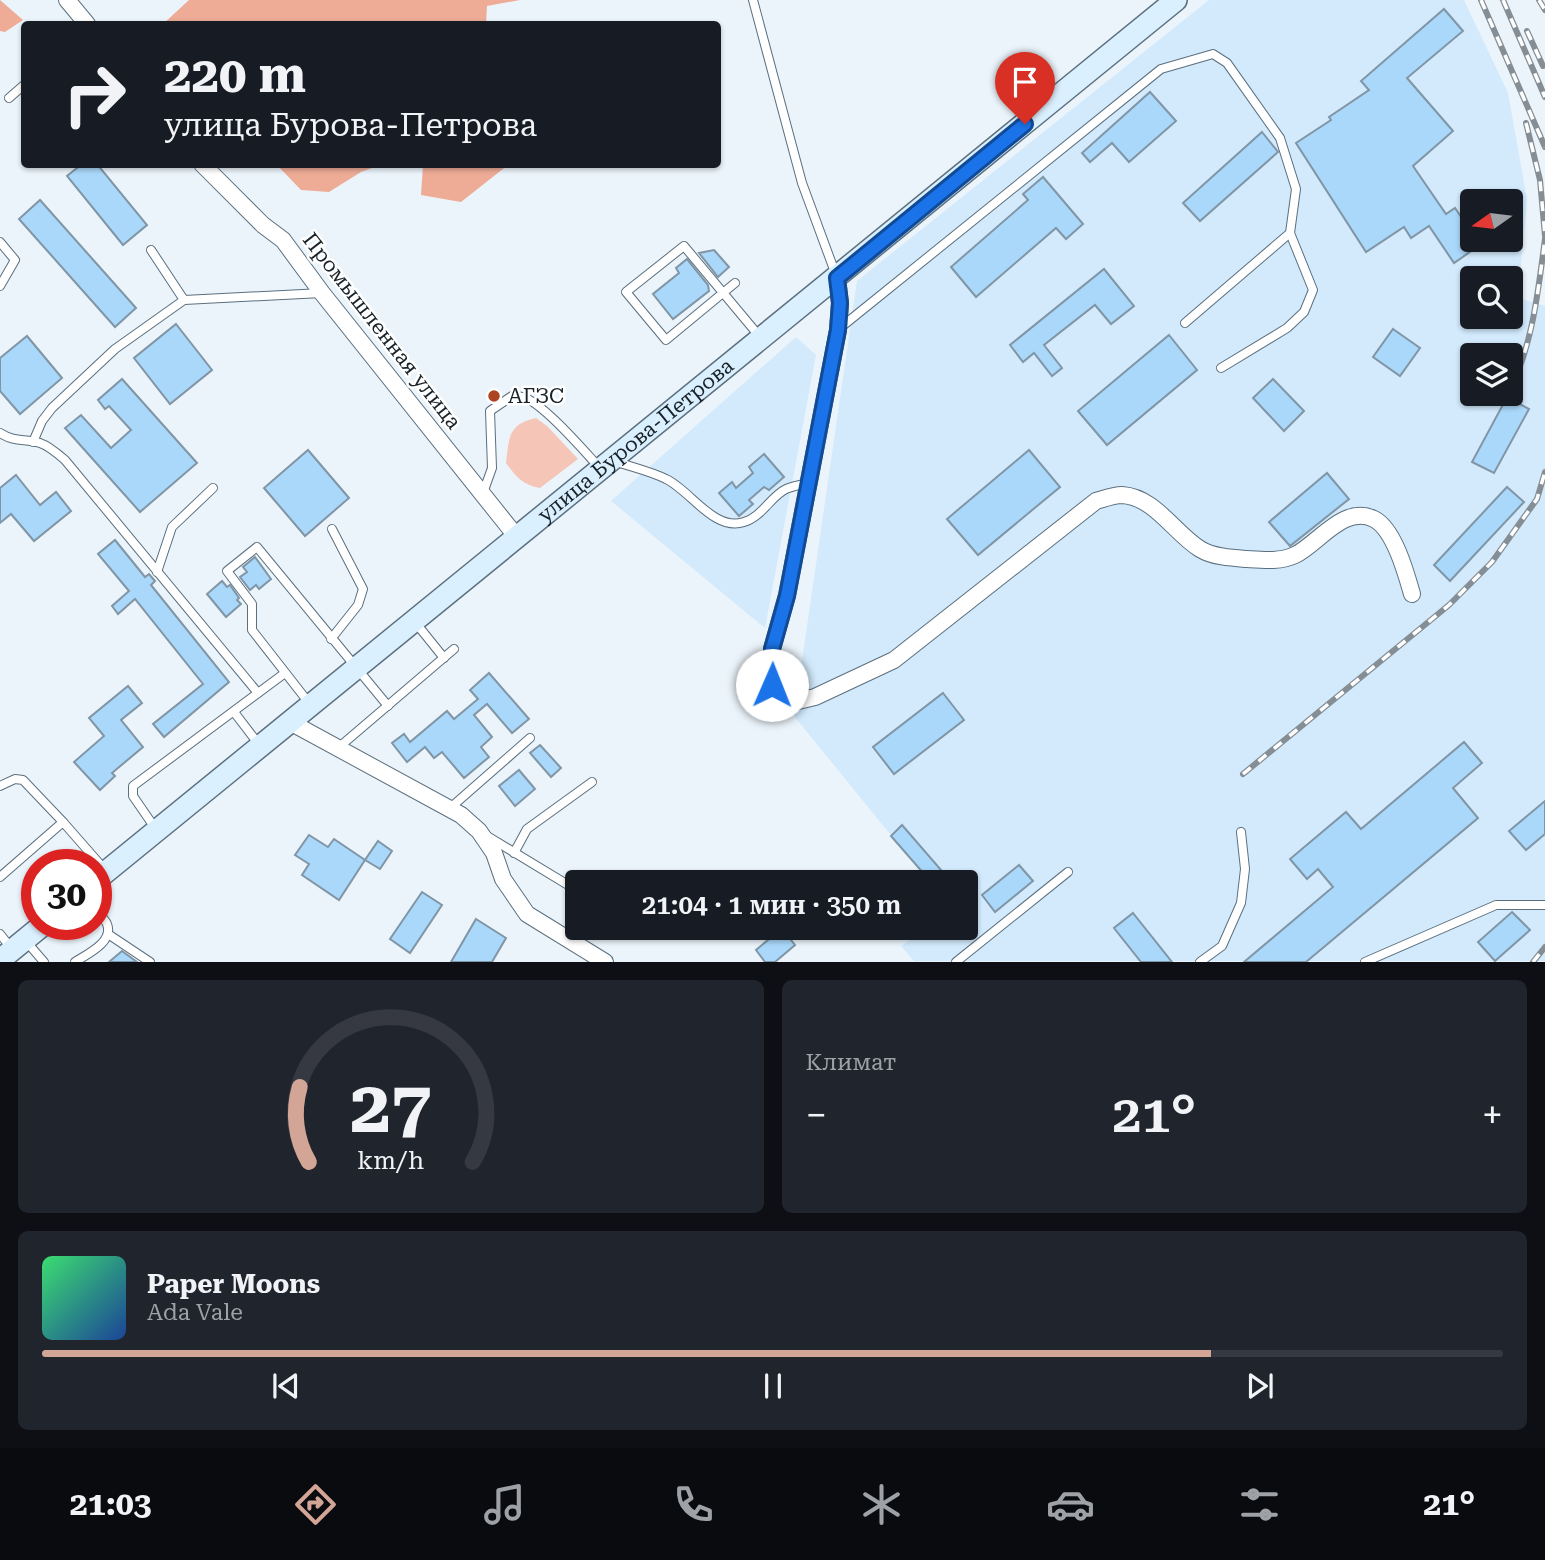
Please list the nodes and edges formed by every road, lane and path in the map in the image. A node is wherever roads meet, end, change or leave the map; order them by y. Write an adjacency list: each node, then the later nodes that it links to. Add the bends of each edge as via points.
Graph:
1 (67, 0): 4 (street)
2 (753, 0): 11 (lane, via 803,183)
3 (1176, 0): 11 (main road, улица Бурова-Петрова)
4 (84, 21)
5 (21, 88): 6 (lane)
6 (9, 98)
7 (206, 168): 14 (street, Промышленная улица, via 283,240)
8 (1290, 233): 17 (lane); 18 (lane, via 1296,189 1280,138 1227,63 1213,54 1161,69); 20 (lane, via 1313,290 1304,312 1287,328)
9 (0, 242): 13 (lane, via 15,260)
10 (151, 250): 16 (lane)
11 (845, 271): 18 (street); 19 (main road, улица Бурова-Петрова)
12 (736, 283): 15 (lane)
13 (0, 286)
14 (322, 293): 16 (lane); 26 (street, Промышленная улица)
15 (723, 293): 15 (lane, via 684,246 626,292 666,340); 19 (lane)
16 (184, 300): 22 (lane, via 115,349 52,408)
17 (1185, 323)
18 (838, 330): 24 (street)
19 (762, 339): 23 (main road, улица Бурова-Петрова)
20 (1221, 368)
21 (0, 433): 22 (lane, via 12,440)
22 (33, 442): 29 (lane, via 65,460)
23 (606, 465): 24 (lane, via 666,478 708,513 728,523 744,522 785,489); 26 (lane, via 525,397 512,396 491,411 492,468); 28 (main road, улица Бурова-Петрова)
24 (807, 483): 30 (street, via 787,596 772,649 772,685 783,700 815,697 894,660 1096,501 1121,495 1145,502 1201,550 1248,559 1278,560 1295,555 1344,520 1361,515 1376,519 1391,539)
25 (213, 488): 29 (lane, via 172,527)
26 (483, 493): 28 (street, Промышленная улица)
27 (332, 529): 32 (lane, via 363,589 358,605)
28 (516, 536): 31 (main road, улица Бурова-Петрова)
29 (158, 572): 37 (lane)
30 (1412, 594)
31 (414, 621): 34 (lane); 35 (main road, улица Бурова-Петрова)
32 (331, 639): 35 (lane); 36 (lane, via 257,547 227,571 252,604 252,630)
33 (454, 649): 34 (lane)
34 (444, 658): 39 (lane)
35 (355, 669): 38 (main road, улица Бурова-Петрова); 39 (lane)
36 (285, 673): 37 (lane); 38 (lane)
37 (258, 693): 40 (lane)
38 (311, 706): 41 (main road, улица Бурова-Петрова)
39 (388, 706): 44 (lane)
40 (234, 712): 43 (lane); 49 (lane, via 133,786 133,796)
41 (290, 722): 43 (main road, улица Бурова-Петрова); 44 (street)
42 (530, 738): 47 (lane)
43 (261, 747): 49 (main road, улица Бурова-Петрова)
44 (338, 748): 47 (street)
45 (592, 782): 53 (lane, via 527,829)
46 (0, 786): 48 (lane, via 23,780)
47 (449, 809): 50 (street)
48 (63, 822): 52 (lane); 56 (lane)
49 (157, 831): 54 (main road, улица Бурова-Петрова)
50 (479, 831): 53 (lane); 66 (street, via 527,914)
51 (1241, 832): 67 (lane, via 1245,869 1241,903 1222,946)
52 (82, 849)
53 (514, 853): 57 (lane)
54 (112, 867)
55 (1068, 872): 62 (lane)
56 (0, 877)
57 (565, 883)
58 (1545, 905): 68 (lane, via 1496,905)
59 (112, 937): 65 (lane)
60 (104, 940): 64 (lane)
61 (9, 946): 63 (lane)
62 (960, 960)
63 (44, 961)
64 (75, 961)
65 (150, 961)
66 (605, 961)
67 (1200, 961)
68 (1365, 961)

